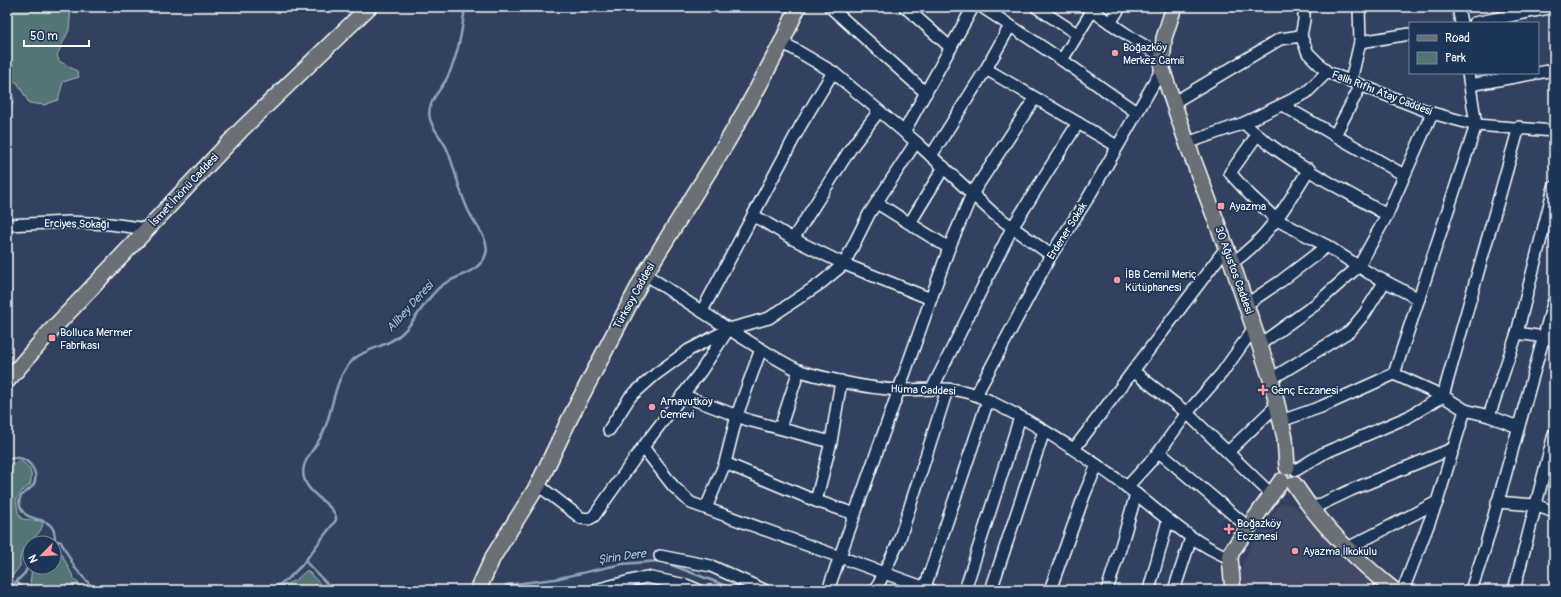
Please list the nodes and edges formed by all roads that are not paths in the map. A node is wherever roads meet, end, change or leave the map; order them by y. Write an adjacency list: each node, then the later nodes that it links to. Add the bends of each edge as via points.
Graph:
1 (369, 7): 67 (main road, İsmet İnönü Caddesi, via 242,130)
2 (798, 7): 22 (main road, Türksoy Caddesi)
3 (830, 7): 36 (street)
4 (905, 7): 24 (street)
5 (982, 7): 18 (street)
6 (1036, 7): 19 (street)
7 (1120, 7): 17 (street)
8 (1174, 7): 26 (main road, 30 Ağustos Caddesi, via 1164,38)
9 (1304, 7): 21 (street)
10 (1359, 7): 23 (street)
11 (1458, 7): 15 (street)
12 (1554, 7): 16 (street)
13 (1090, 9): 17 (street); 19 (street)
14 (968, 10): 24 (street)
15 (1461, 22)
16 (1479, 22)
17 (1110, 23): 26 (street)
18 (1010, 26): 25 (street); 27 (street)
19 (1077, 34): 25 (street)
20 (1409, 34): 23 (street)
21 (1302, 36): 30 (street, Falih Rıfhı Atay Caddesi, via 1308,53); 38 (street, via 1280,38)
22 (782, 42): 29 (street); 76 (main road, Türksoy Caddesi, via 727,142)
23 (1360, 42): 34 (street)
24 (951, 48): 36 (street)
25 (1062, 60): 41 (street)
26 (1162, 63): 38 (main road, 30 Ağustos Caddesi); 41 (street, Erdener Sokak)
27 (986, 69): 37 (street); 54 (street)
28 (1554, 70): 31 (street)
29 (833, 72): 40 (street); 61 (street, via 801,125)
30 (1327, 72): 34 (street, Falih Rıfhı Atay Caddesi); 39 (street, via 1306,93)
31 (1539, 73)
32 (1468, 74): 35 (street)
33 (1532, 74): 35 (street)
34 (1356, 83): 42 (street, Falih Rıfhı Atay Caddesi); 50 (street)
35 (1470, 85): 45 (street)
36 (926, 93): 48 (street)
37 (1034, 98): 43 (street); 59 (street)
38 (1174, 103): 52 (main road, 30 Ağustos Caddesi)
39 (1282, 105): 44 (street); 50 (street)
40 (879, 111): 48 (street); 68 (street, via 851,148)
41 (1136, 112): 53 (street, Erdener Sokak)
42 (1432, 112): 45 (street, Falih Rıfhı Atay Caddesi); 57 (street)
43 (1078, 122): 53 (street); 66 (street)
44 (1244, 123): 49 (street); 52 (street)
45 (1476, 125): 46 (street, Falih Rıfhı Atay Caddesi); 79 (street)
46 (1519, 128): 47 (street, Falih Rıfhı Atay Caddesi); 100 (street)
47 (1554, 131)
48 (904, 132): 51 (street)
49 (1257, 135): 56 (street); 63 (street, via 1230,173)
50 (1335, 135): 57 (street)
51 (916, 142): 54 (street); 60 (street)
52 (1187, 143): 71 (main road, 30 Ağustos Caddesi)
53 (1117, 146): 72 (street, Erdener Sokak)
54 (931, 156): 55 (street)
55 (944, 167): 59 (street); 64 (street)
56 (1309, 169): 62 (street); 63 (street)
57 (1404, 175): 62 (street)
58 (1554, 187): 85 (street)
59 (972, 194): 66 (street); 70 (street)
60 (876, 203): 64 (street); 74 (street)
61 (753, 215): 68 (street); 82 (street)
62 (1387, 215): 75 (street)
63 (1277, 220): 69 (street); 73 (street, via 1248,252)
64 (910, 224): 70 (street)
65 (7, 225): 67 (street, Erciyes Sokağı, via 69,222)
66 (1012, 228): 72 (street); 95 (street)
67 (148, 229): 94 (main road, İsmet İnönü Caddesi, via 46,336)
68 (793, 239): 74 (street)
69 (1327, 246): 75 (street); 81 (street)
70 (949, 248): 78 (street)
71 (1226, 248): 73 (main road, 30 Ağustos Caddesi); 90 (street)
72 (1051, 256): 99 (street, Erdener Sokak)
73 (1232, 263): 81 (main road, 30 Ağustos Caddesi)
74 (844, 264): 78 (street); 84 (street, via 769,318)
75 (1359, 266): 77 (street); 87 (street, via 1312,307)
76 (645, 274): 82 (street, Hüma Caddesi); 123 (main road, Türksoy Caddesi)
77 (1385, 281): 79 (street); 92 (street, via 1350,331)
78 (931, 299): 96 (street)
79 (1419, 299): 91 (street)
80 (1554, 300): 86 (street)
81 (1246, 304): 83 (main road, 30 Ağustos Caddesi)
82 (702, 311): 84 (street, Hüma Caddesi)
83 (1254, 328): 87 (main road, 30 Ağustos Caddesi); 104 (street, via 1222,373)
84 (729, 329): 88 (street, Hüma Caddesi); 98 (street); 111 (street, via 689,350 656,374 630,397)
85 (1517, 332): 86 (street); 106 (street)
86 (1549, 339): 109 (street)
87 (1259, 345): 92 (main road, 30 Ağustos Caddesi)
88 (761, 349): 89 (street, Hüma Caddesi); 105 (street)
89 (799, 370): 93 (street, Hüma Caddesi); 110 (street)
90 (1133, 371): 104 (street); 117 (street)
91 (1394, 374): 100 (street); 108 (street)
92 (1271, 378): 102 (main road, 30 Ağustos Caddesi)
93 (841, 381): 96 (street, Hüma Caddesi); 114 (street)
94 (7, 382)
95 (932, 389): 96 (street, Hüma Caddesi); 97 (street, Hüma Caddesi)
96 (898, 390): 134 (street)
97 (946, 390): 99 (street, Hüma Caddesi); 142 (street, via 899,541)
98 (682, 395): 105 (street); 115 (street)
99 (976, 395): 101 (street, Hüma Caddesi)
100 (1443, 396): 103 (street); 122 (street, via 1408,417 1324,453)
101 (988, 400): 107 (street, Hüma Caddesi); 145 (street)
102 (1277, 405): 108 (main road, 30 Ağustos Caddesi); 119 (street)
103 (1465, 410): 106 (street); 116 (street)
104 (1187, 413): 118 (street); 119 (street)
105 (737, 415): 110 (street); 120 (street)
106 (1489, 416): 109 (street)
107 (1020, 417): 112 (street, Hüma Caddesi); 152 (street)
108 (1281, 421): 122 (main road, 30 Ağustos Caddesi)
109 (1518, 427): 129 (street)
110 (780, 428): 114 (street)
111 (609, 430)
112 (1044, 431): 117 (street, Hüma Caddesi); 153 (street)
113 (1554, 434): 130 (street)
114 (831, 442): 127 (street)
115 (643, 447): 123 (street, via 592,518 581,518); 131 (street, via 673,486 691,503)
116 (1454, 448): 128 (street); 132 (street)
117 (1074, 449): 121 (street, Hüma Caddesi)
118 (1159, 452): 124 (street); 136 (street)
119 (1228, 452): 126 (street)
120 (725, 463): 127 (street); 131 (street)
121 (1098, 466): 124 (street, Hüma Caddesi); 154 (street, via 1085,493)
122 (1290, 476): 126 (main road); 132 (main road)
123 (538, 485): 146 (main road, Türksoy Caddesi, via 493,558)
124 (1127, 487): 125 (street, Hüma Caddesi)
125 (1136, 494): 135 (street, Hüma Caddesi); 155 (street)
126 (1272, 494): 136 (main road)
127 (816, 501): 134 (street)
128 (1437, 502): 138 (street); 160 (street)
129 (1497, 502): 130 (street); 161 (street, via 1485,548)
130 (1535, 505): 133 (street); 162 (street)
131 (706, 508): 140 (street)
132 (1311, 509): 138 (main road)
133 (1554, 512)
134 (855, 514): 140 (street)
135 (1168, 520): 137 (street, Hüma Caddesi); 156 (street)
136 (1248, 527): 141 (main road)
137 (1191, 538): 141 (street, Hüma Caddesi); 157 (street)
138 (1346, 549): 159 (main road)
139 (660, 556): 149 (street, via 711,566)
140 (839, 557): 142 (street); 150 (street)
141 (1230, 558): 158 (main road)
142 (884, 573): 145 (street); 151 (street)
143 (634, 585): 144 (street, via 646,577); 147 (street)
144 (685, 587): 148 (street)
145 (927, 589)
146 (478, 590)
147 (595, 590)
148 (698, 590)
149 (764, 590)
150 (828, 590)
151 (876, 590)
152 (965, 590)
153 (991, 590)
154 (1050, 590)
155 (1107, 590)
156 (1149, 590)
157 (1174, 590)
158 (1234, 590)
159 (1394, 590)
160 (1403, 590)
161 (1470, 590)
162 (1514, 590)

